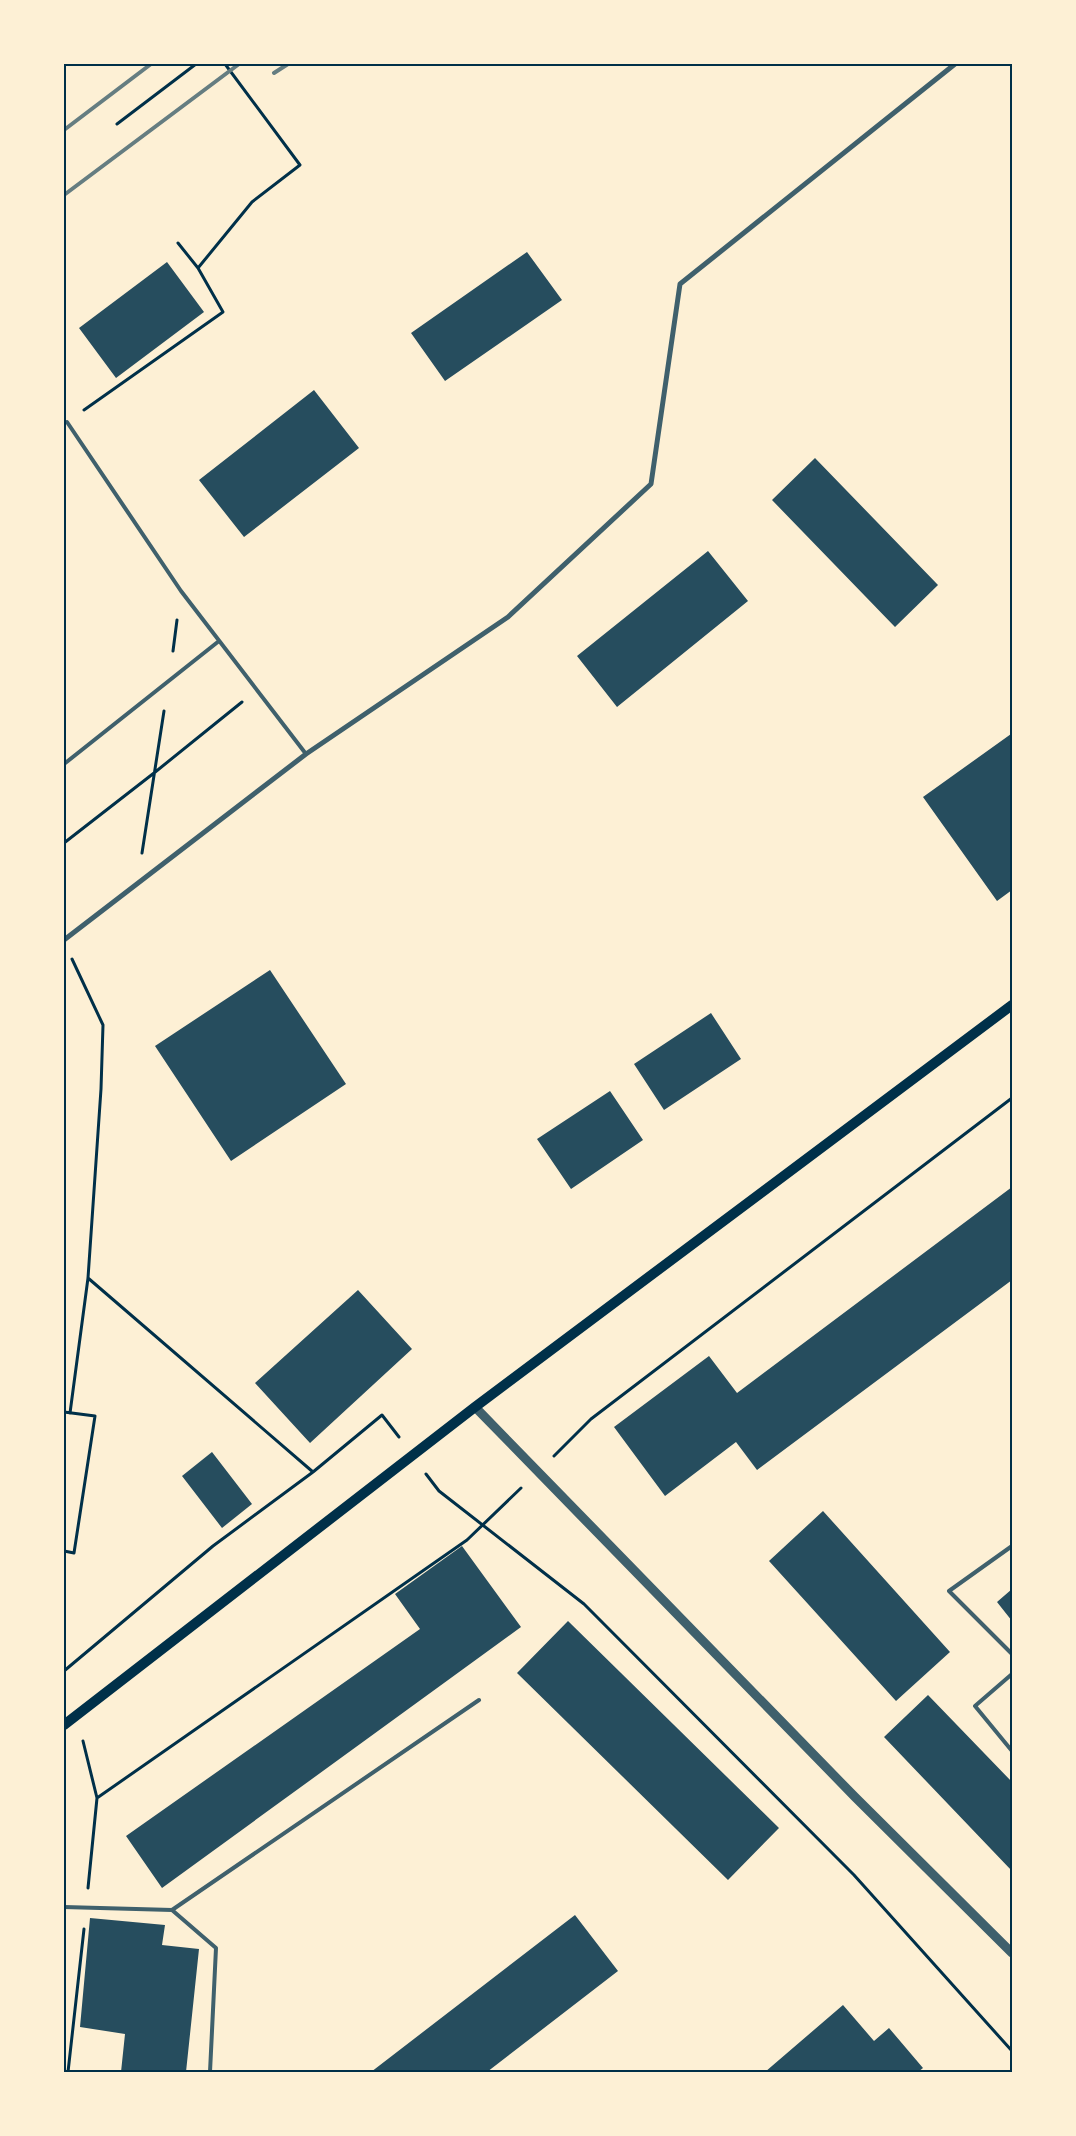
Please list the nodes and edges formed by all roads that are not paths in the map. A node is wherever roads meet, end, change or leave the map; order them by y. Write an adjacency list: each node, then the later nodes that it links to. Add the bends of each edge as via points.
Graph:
1 (956, 64): 4 (street, via 680,284 651,484 508,618)
2 (67, 422): 3 (lane, via 181,591)
3 (219, 641): 4 (lane); 5 (lane)
4 (306, 754): 6 (street)
5 (64, 764)
6 (64, 940)
7 (1012, 1005): 8 (main road)
8 (475, 1407): 13 (main road); 17 (street, via 855,1797)
9 (1012, 1546): 10 (lane, via 949,1592)
10 (1012, 1654)
11 (1012, 1674): 14 (lane, via 975,1706)
12 (480, 1700): 16 (lane)
13 (64, 1726)
14 (1012, 1750)
15 (64, 1907): 16 (lane)
16 (172, 1910): 18 (lane, via 216,1948)
17 (1012, 1953)
18 (210, 2072)

